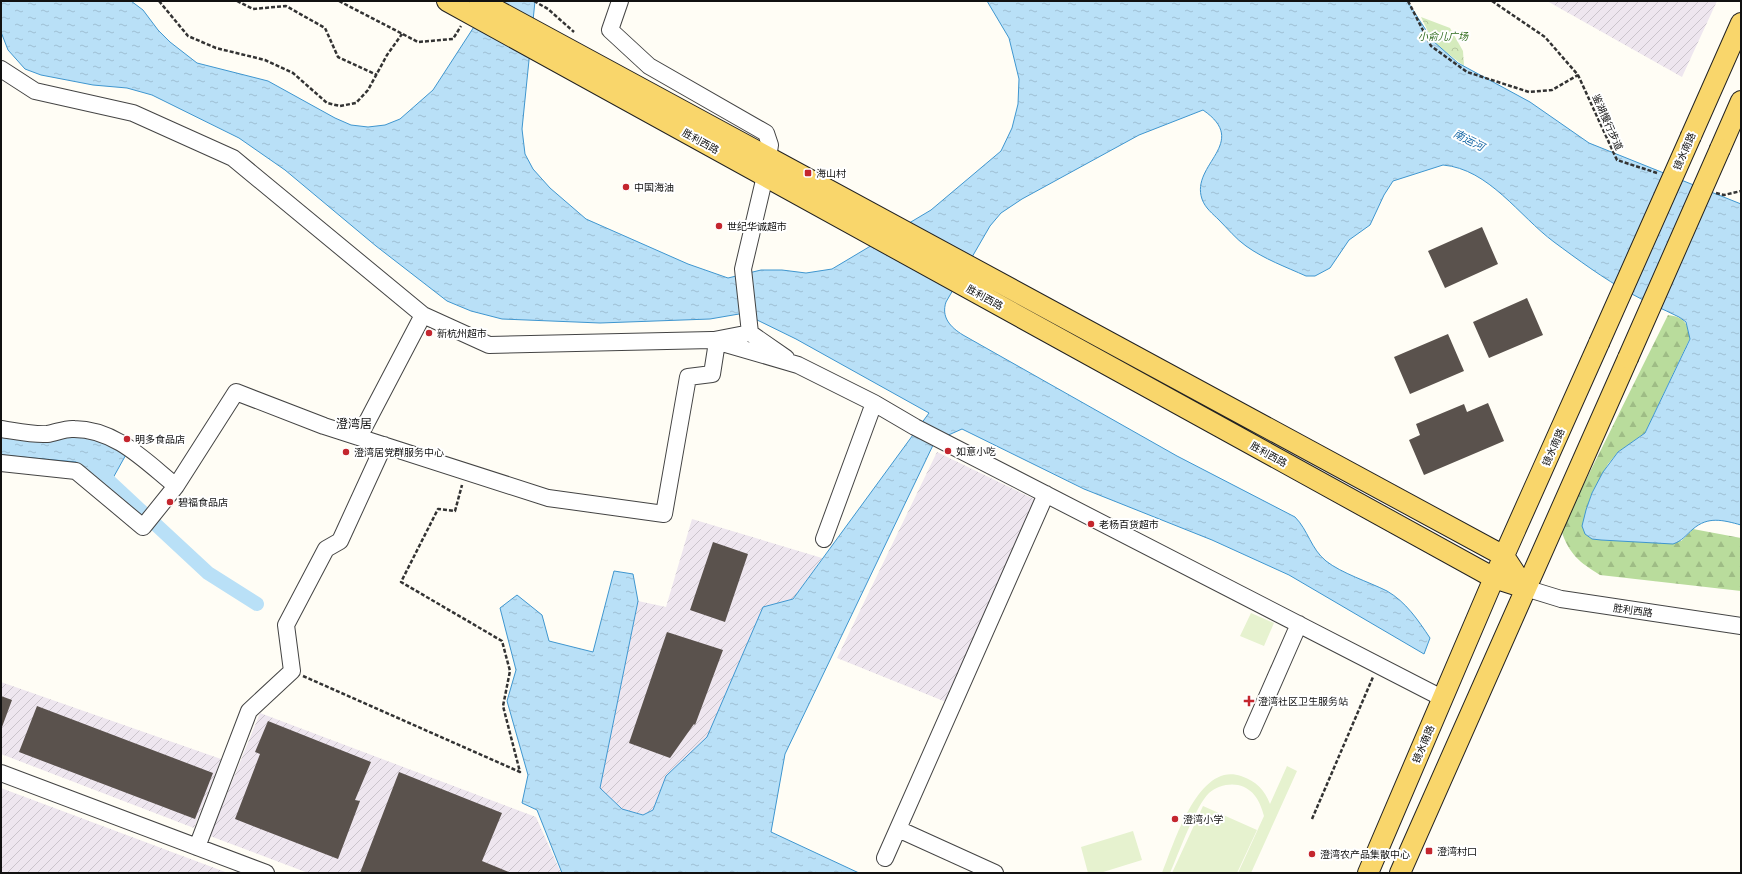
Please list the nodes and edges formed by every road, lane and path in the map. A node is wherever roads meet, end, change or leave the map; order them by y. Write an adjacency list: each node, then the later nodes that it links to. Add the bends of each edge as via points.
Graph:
1 (159, 1): 12 (path, via 188,36 216,48 265,60 293,73 327,103 340,106 356,103)
2 (237, 1): 12 (path, via 253,9 286,6 325,28 338,57)
3 (339, 1): 10 (path)
4 (447, 1): 8 (main road, 胜利西路)
5 (620, 1): 15 (street, via 610,30 649,66 766,133 770,145)
6 (1408, 1): 13 (path, via 1431,46 1467,72 1529,92 1552,90)
7 (1492, 1): 13 (path, 鉴湖慢行步道, via 1545,37)
8 (476, 8): 10 (path, via 453,38 418,42); 15 (main road, 胜利西路)
9 (1741, 23): 32 (main road, 镜水南路, bridge)
10 (402, 34): 12 (path)
11 (1, 69): 19 (street, via 35,91 133,113 234,158)
12 (377, 75)
13 (1578, 75): 16 (path, 鉴湖慢行步道, via 1617,160)
14 (1741, 101): 34 (main road, bridge)
15 (766, 167): 20 (street, via 743,268); 32 (main road, 胜利西路, via 894,226); 33 (main road, 胜利西路, via 878,238)
16 (1659, 174)
17 (1709, 191): 18 (path, via 1724,196)
18 (1741, 191)
19 (423, 315): 21 (street, via 489,344); 25 (street)
20 (749, 328): 21 (street); 22 (street)
21 (714, 341): 22 (street); 28 (street, via 712,374 688,377 664,514 548,498)
22 (798, 365): 23 (street)
23 (874, 403): 30 (street, via 915,427); 31 (street)
24 (1, 429): 29 (street, via 46,434 74,428 102,434 130,447 136,455)
25 (359, 438): 26 (street); 29 (street, via 236,392)
26 (384, 446): 28 (street); 38 (street, via 340,541 326,549 286,625)
27 (1, 463): 29 (street, via 76,471 143,527)
28 (466, 472): 38 (path, via 455,511 438,509 401,582 502,641 510,671 502,706 520,772)
29 (176, 486)
30 (1046, 494): 35 (street); 43 (street)
31 (824, 539)
32 (1504, 556): 33 (main road, 镜水南路); 34 (main road, 胜利西路)
33 (1494, 578): 34 (main road, 胜利西路); 39 (main road, 镜水南路)
34 (1525, 588): 36 (street, 胜利西路, via 1561,599); 49 (main road)
35 (1299, 624): 37 (street); 40 (street)
36 (1741, 626)
37 (1377, 665): 39 (street); 42 (path)
38 (292, 671): 44 (street, via 249,711)
39 (1442, 698): 48 (main road, 镜水南路)
40 (1252, 731)
41 (1, 773): 44 (street)
42 (1312, 819)
43 (898, 829): 45 (street); 47 (street)
44 (197, 847): 46 (street)
45 (885, 858)
46 (266, 873)
47 (995, 873)
48 (1368, 873)
49 (1400, 873)

